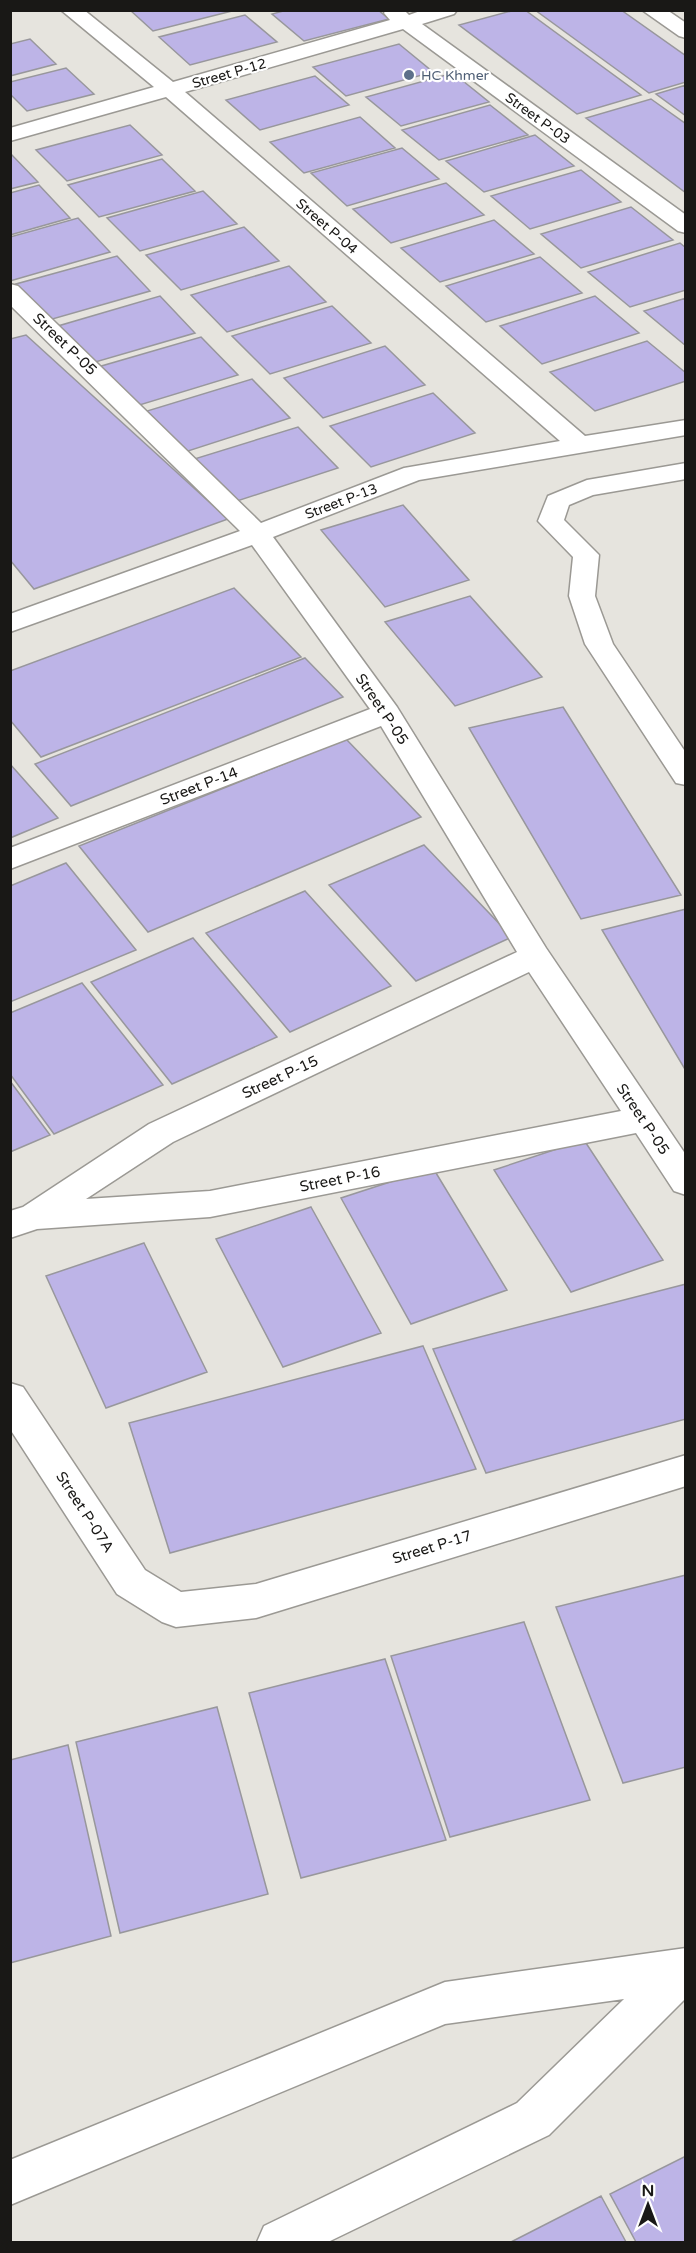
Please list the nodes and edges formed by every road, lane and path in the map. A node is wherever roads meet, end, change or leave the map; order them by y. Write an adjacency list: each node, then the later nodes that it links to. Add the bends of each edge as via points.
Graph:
1 (71, 10): 6 (street, Street P-04)
2 (447, 10): 4 (street, Street P-12)
3 (652, 10): 5 (street)
4 (398, 16): 6 (street, Street P-12); 8 (street, Street P-03)
5 (686, 32)
6 (170, 90): 7 (street, Street P-12); 11 (street, Street P-04)
7 (10, 135)
8 (686, 226)
9 (10, 291): 13 (street, Street P-05)
10 (686, 427): 11 (street, Street P-13)
11 (580, 445): 13 (street, Street P-13, via 413,473)
12 (686, 471): 16 (street, via 587,488 557,501 551,521 586,555 582,596 599,644)
13 (258, 534): 14 (street, Street P-13); 15 (street, Street P-05)
14 (15, 615)
15 (387, 713): 17 (street, Street P-14); 18 (street, Street P-05)
16 (686, 776)
17 (10, 860)
18 (535, 956): 19 (street, Street P-05); 21 (street, Street P-15, via 161,1133)
19 (643, 1119): 20 (street, Street P-05); 21 (street, Street P-16, via 210,1204)
20 (686, 1182)
21 (23, 1221)
22 (10, 1398): 24 (street, Street P-07A, via 131,1582)
23 (686, 1470): 24 (street, Street P-17, via 256,1601)
24 (176, 1610)
25 (685, 1969): 26 (street, via 446,2003); 27 (street, via 533,2118)
26 (10, 2184)
27 (280, 2242)

